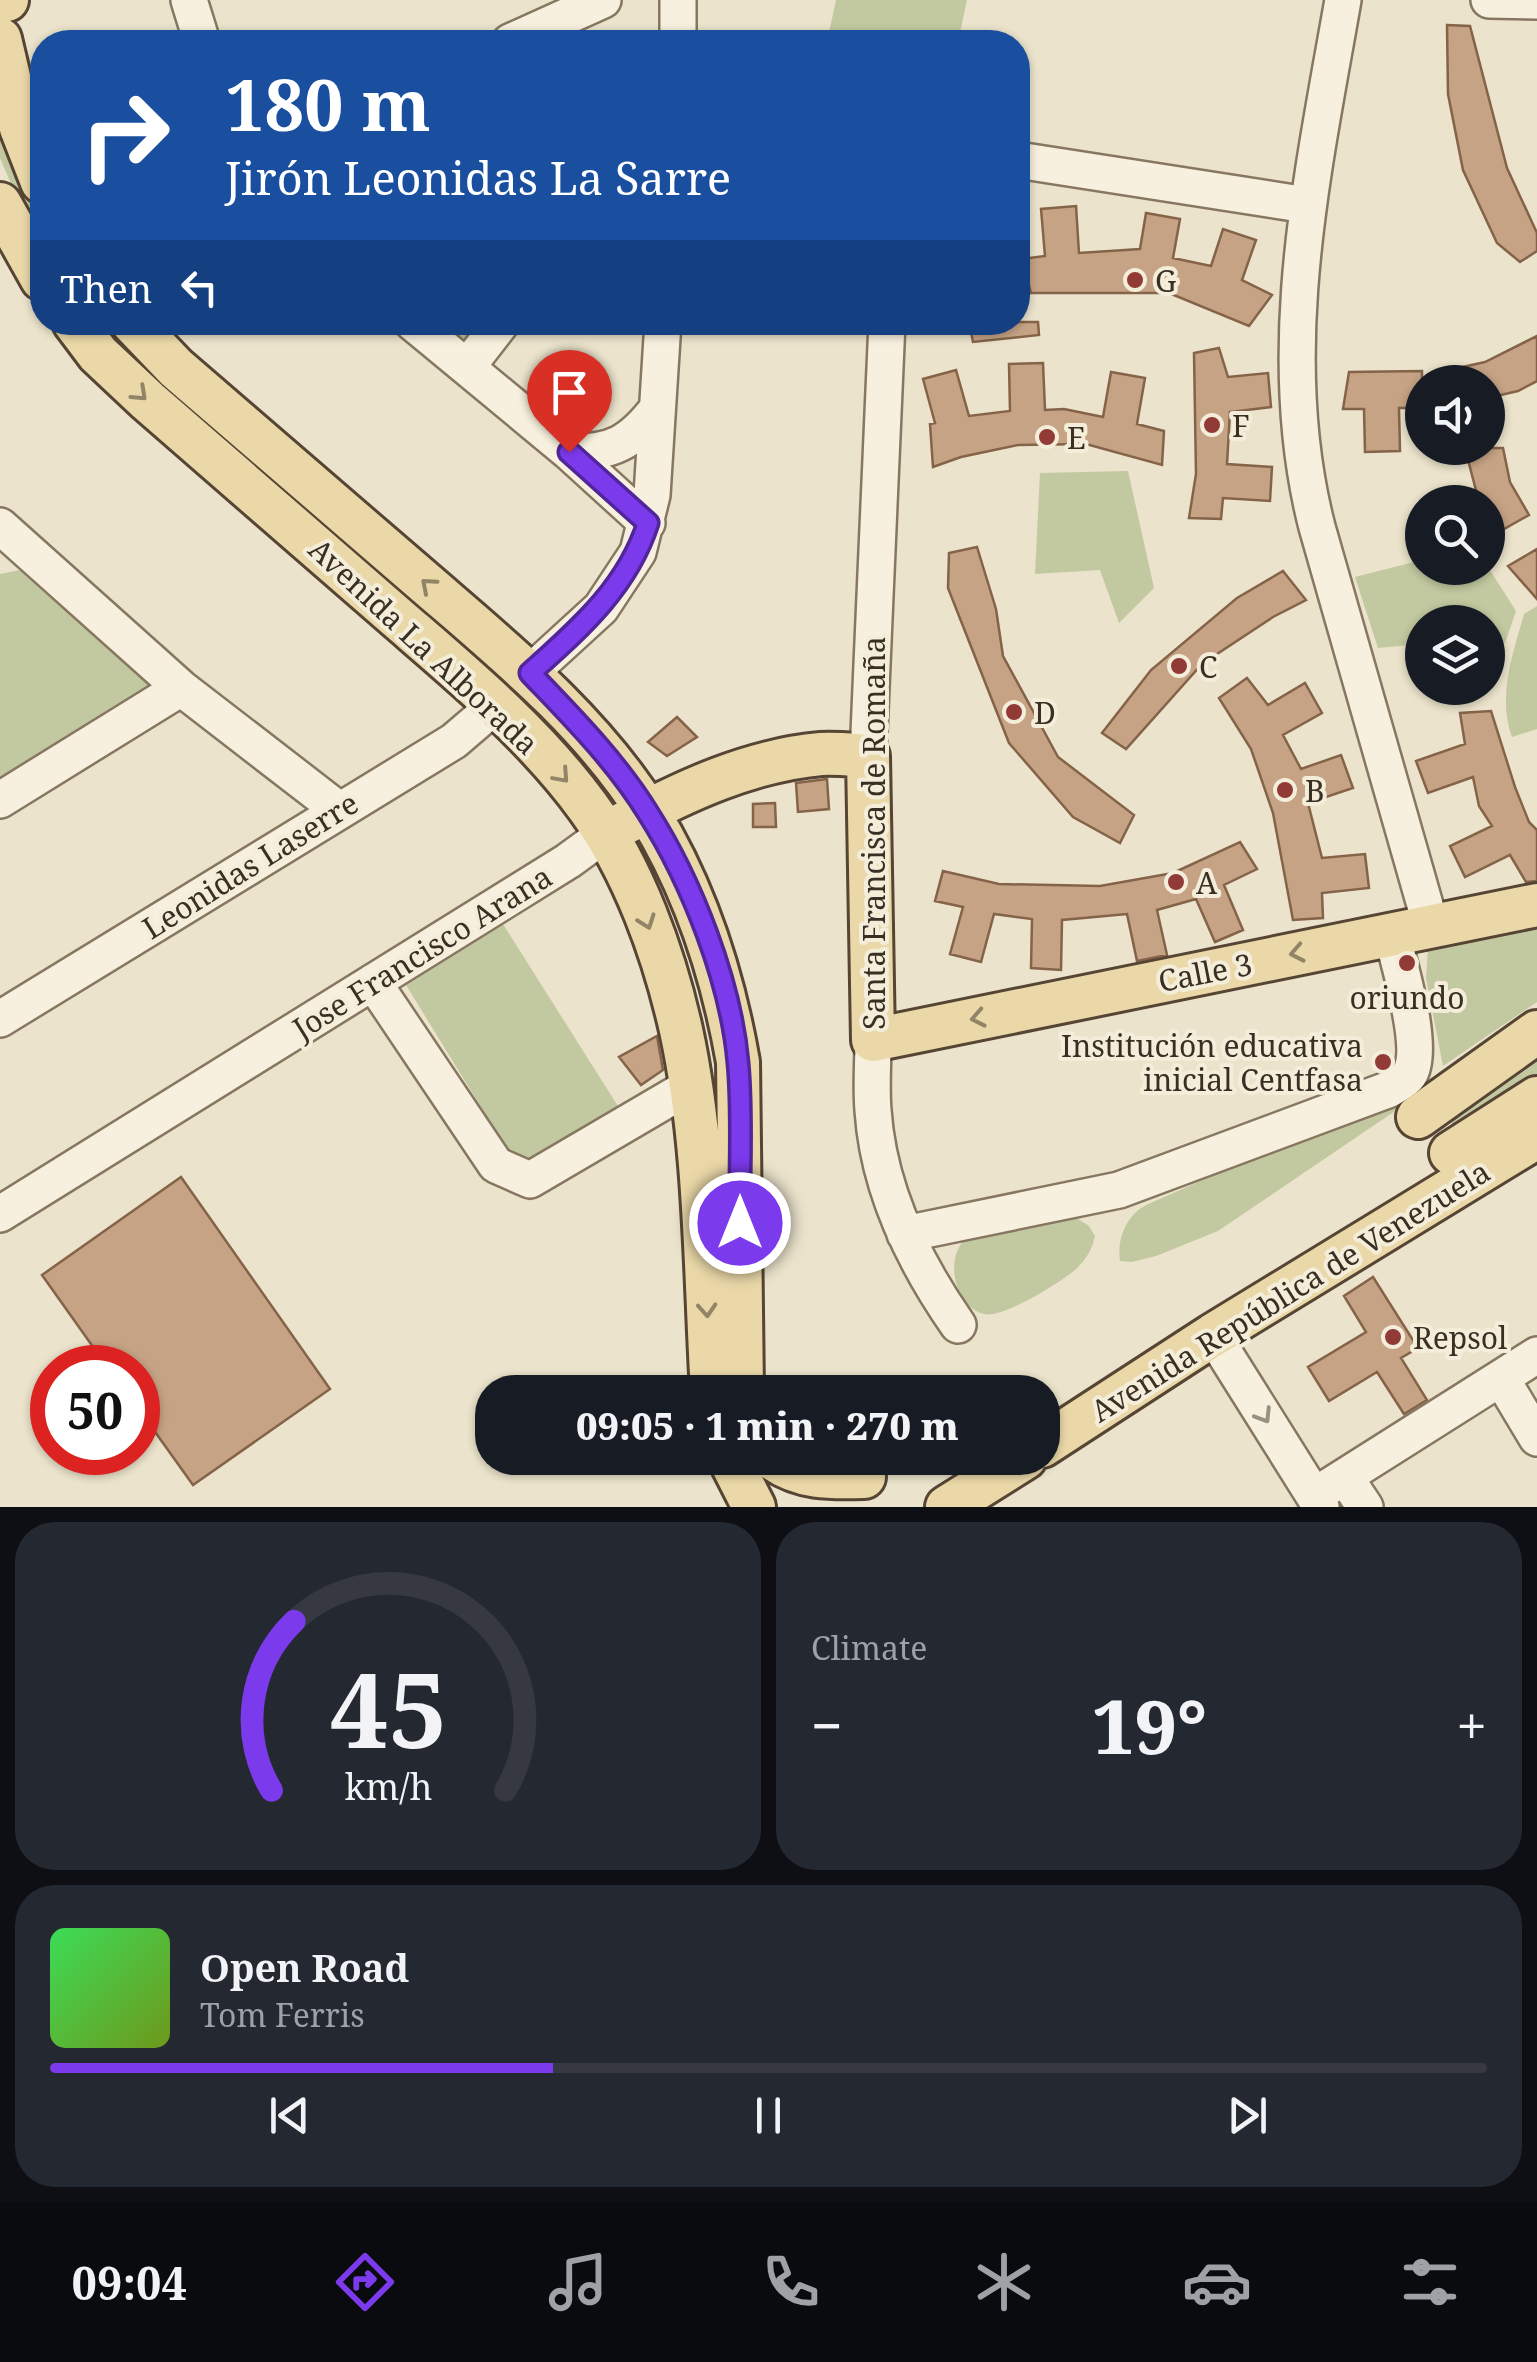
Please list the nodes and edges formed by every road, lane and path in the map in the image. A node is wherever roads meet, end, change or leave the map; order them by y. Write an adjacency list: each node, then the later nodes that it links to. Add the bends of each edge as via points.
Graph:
1 (189, 0): 7 (street)
2 (603, 0): 8 (street)
3 (678, 0): 9 (street)
4 (1343, 0): 14 (street)
5 (1489, 0): 6 (street)
6 (1537, 1)
7 (198, 30)
8 (542, 30)
9 (678, 30)
10 (0, 39): 11 (main road)
11 (30, 151)
12 (1030, 162): 14 (street)
13 (0, 204): 15 (main road)
14 (1307, 205): 36 (street, via 1297,411 1302,461)
15 (30, 258)
16 (84, 335): 29 (main road, Avenida La Alborada, one-way to 29, via 148,400)
17 (144, 335): 27 (main road, Avenida La Alborada, one-way to 17)
18 (428, 335): 22 (street)
19 (492, 335): 22 (street)
20 (662, 335): 23 (street)
21 (886, 335): 30 (street, Santa Francisca de Romaña)
22 (467, 367): 24 (street)
23 (657, 409): 24 (street, via 620,445); 25 (street)
24 (569, 452): 25 (street)
25 (648, 523): 27 (street, via 638,552 601,608)
26 (0, 526): 28 (street)
27 (530, 673): 33 (main road, Avenida La Alborada)
28 (181, 688): 31 (street); 32 (street)
29 (496, 705): 32 (street, Leonidas Laserre, via 454,741); 34 (main road, Avenida La Alborada, one-way to 34)
30 (868, 756): 33 (main road, Jose Francisco Arana, via 822,754 737,773); 40 (main road, Santa Francisca de Romaña)
31 (0, 800)
32 (338, 810): 38 (street, Leonidas Laserre)
33 (647, 811): 34 (main road, Jose Francisco Arana); 52 (main road, Avenida La Alborada, via 702,923 730,1012)
34 (606, 834): 37 (street, Jose Francisco Arana); 42 (main road, Avenida La Alborada, one-way to 42, via 664,970)
35 (1537, 905): 36 (main road, Calle 3)
36 (1412, 931): 40 (main road, Calle 3, one-way to 40); 43 (street)
37 (373, 982): 42 (street, via 496,1166 530,1180); 46 (street, Jose Francisco Arana)
38 (0, 1019)
39 (1537, 1032): 41 (main road)
40 (872, 1040): 47 (street, Santa Francisca de Romaña, via 873,1112)
41 (1496, 1062): 43 (main road); 44 (main road)
42 (692, 1086): 51 (main road, Avenida La Alborada, one-way to 51)
43 (1413, 1097): 47 (street, via 1366,1099 1119,1190)
44 (1531, 1114): 45 (main road, Avenida República de Venezuela); 49 (main road, Avenida República de Venezuela)
45 (1451, 1153)
46 (0, 1214)
47 (905, 1234): 48 (street, Santa Francisca de Romaña)
48 (958, 1325)
49 (1213, 1335): 54 (main road, Avenida República de Venezuela); 60 (street, one-way to 60)
50 (1537, 1355): 53 (street)
51 (711, 1375)
52 (742, 1375)
53 (1501, 1378): 55 (street); 59 (street)
54 (1060, 1434)
55 (1537, 1438)
56 (738, 1475): 61 (main road)
57 (812, 1475): 62 (main road, via 864,1477)
58 (998, 1475): 63 (main road)
59 (1345, 1477): 60 (street); 64 (street)
60 (1318, 1502)
61 (754, 1507)
62 (807, 1507)
63 (947, 1507)
64 (1364, 1507)

